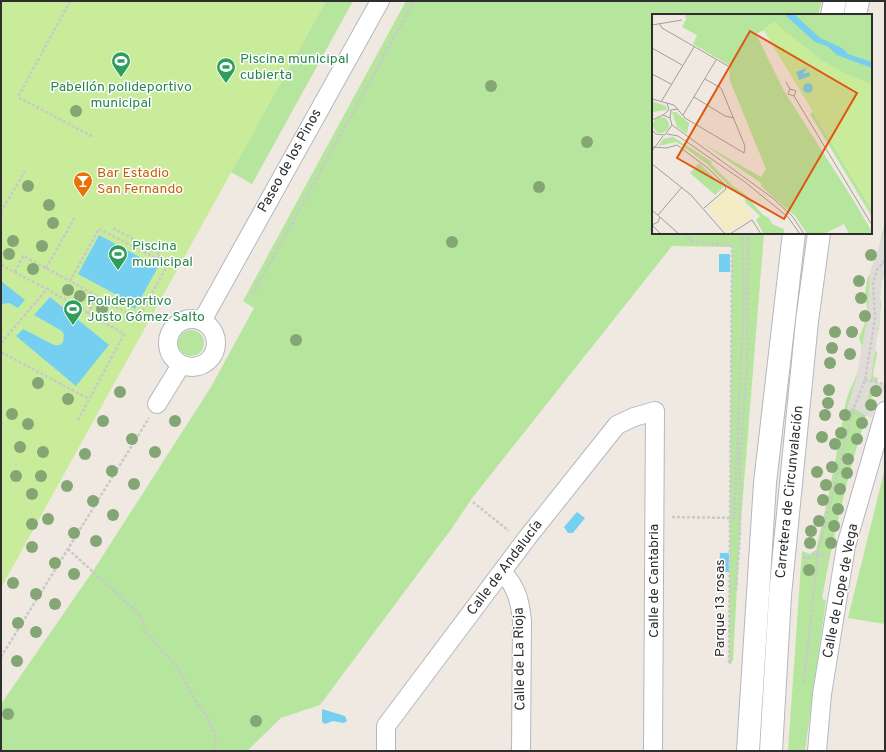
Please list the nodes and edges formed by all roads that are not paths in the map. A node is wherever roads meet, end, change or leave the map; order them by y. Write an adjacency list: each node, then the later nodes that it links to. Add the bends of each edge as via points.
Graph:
1 (380, 1): 8 (street, Paseo de los Pinos)
2 (836, 1): 4 (main road)
3 (858, 1): 5 (main road)
4 (832, 14)
5 (855, 14)
6 (794, 234): 17 (main road, Carretera de Circunvalación, via 764,483)
7 (819, 234): 18 (main road, Carretera de Circunvalación, via 807,321 780,595)
8 (202, 321): 9 (street, via 194,319 178,323 169,336 170,352); 9 (street, via 209,326 216,341 212,358 197,367)
9 (181, 365): 10 (street)
10 (157, 404)
11 (655, 411): 13 (street, Calle de Andalucía, via 617,425); 16 (street, Calle de Cantabria)
12 (878, 415): 19 (street, Calle de Lope de Vega, via 846,546 822,694)
13 (502, 572): 14 (street, Calle de Andalucía, via 386,726); 15 (street, Calle de La Rioja, via 516,589 522,621)
14 (386, 751)
15 (521, 751)
16 (653, 751)
17 (748, 751)
18 (771, 751)
19 (817, 751)

